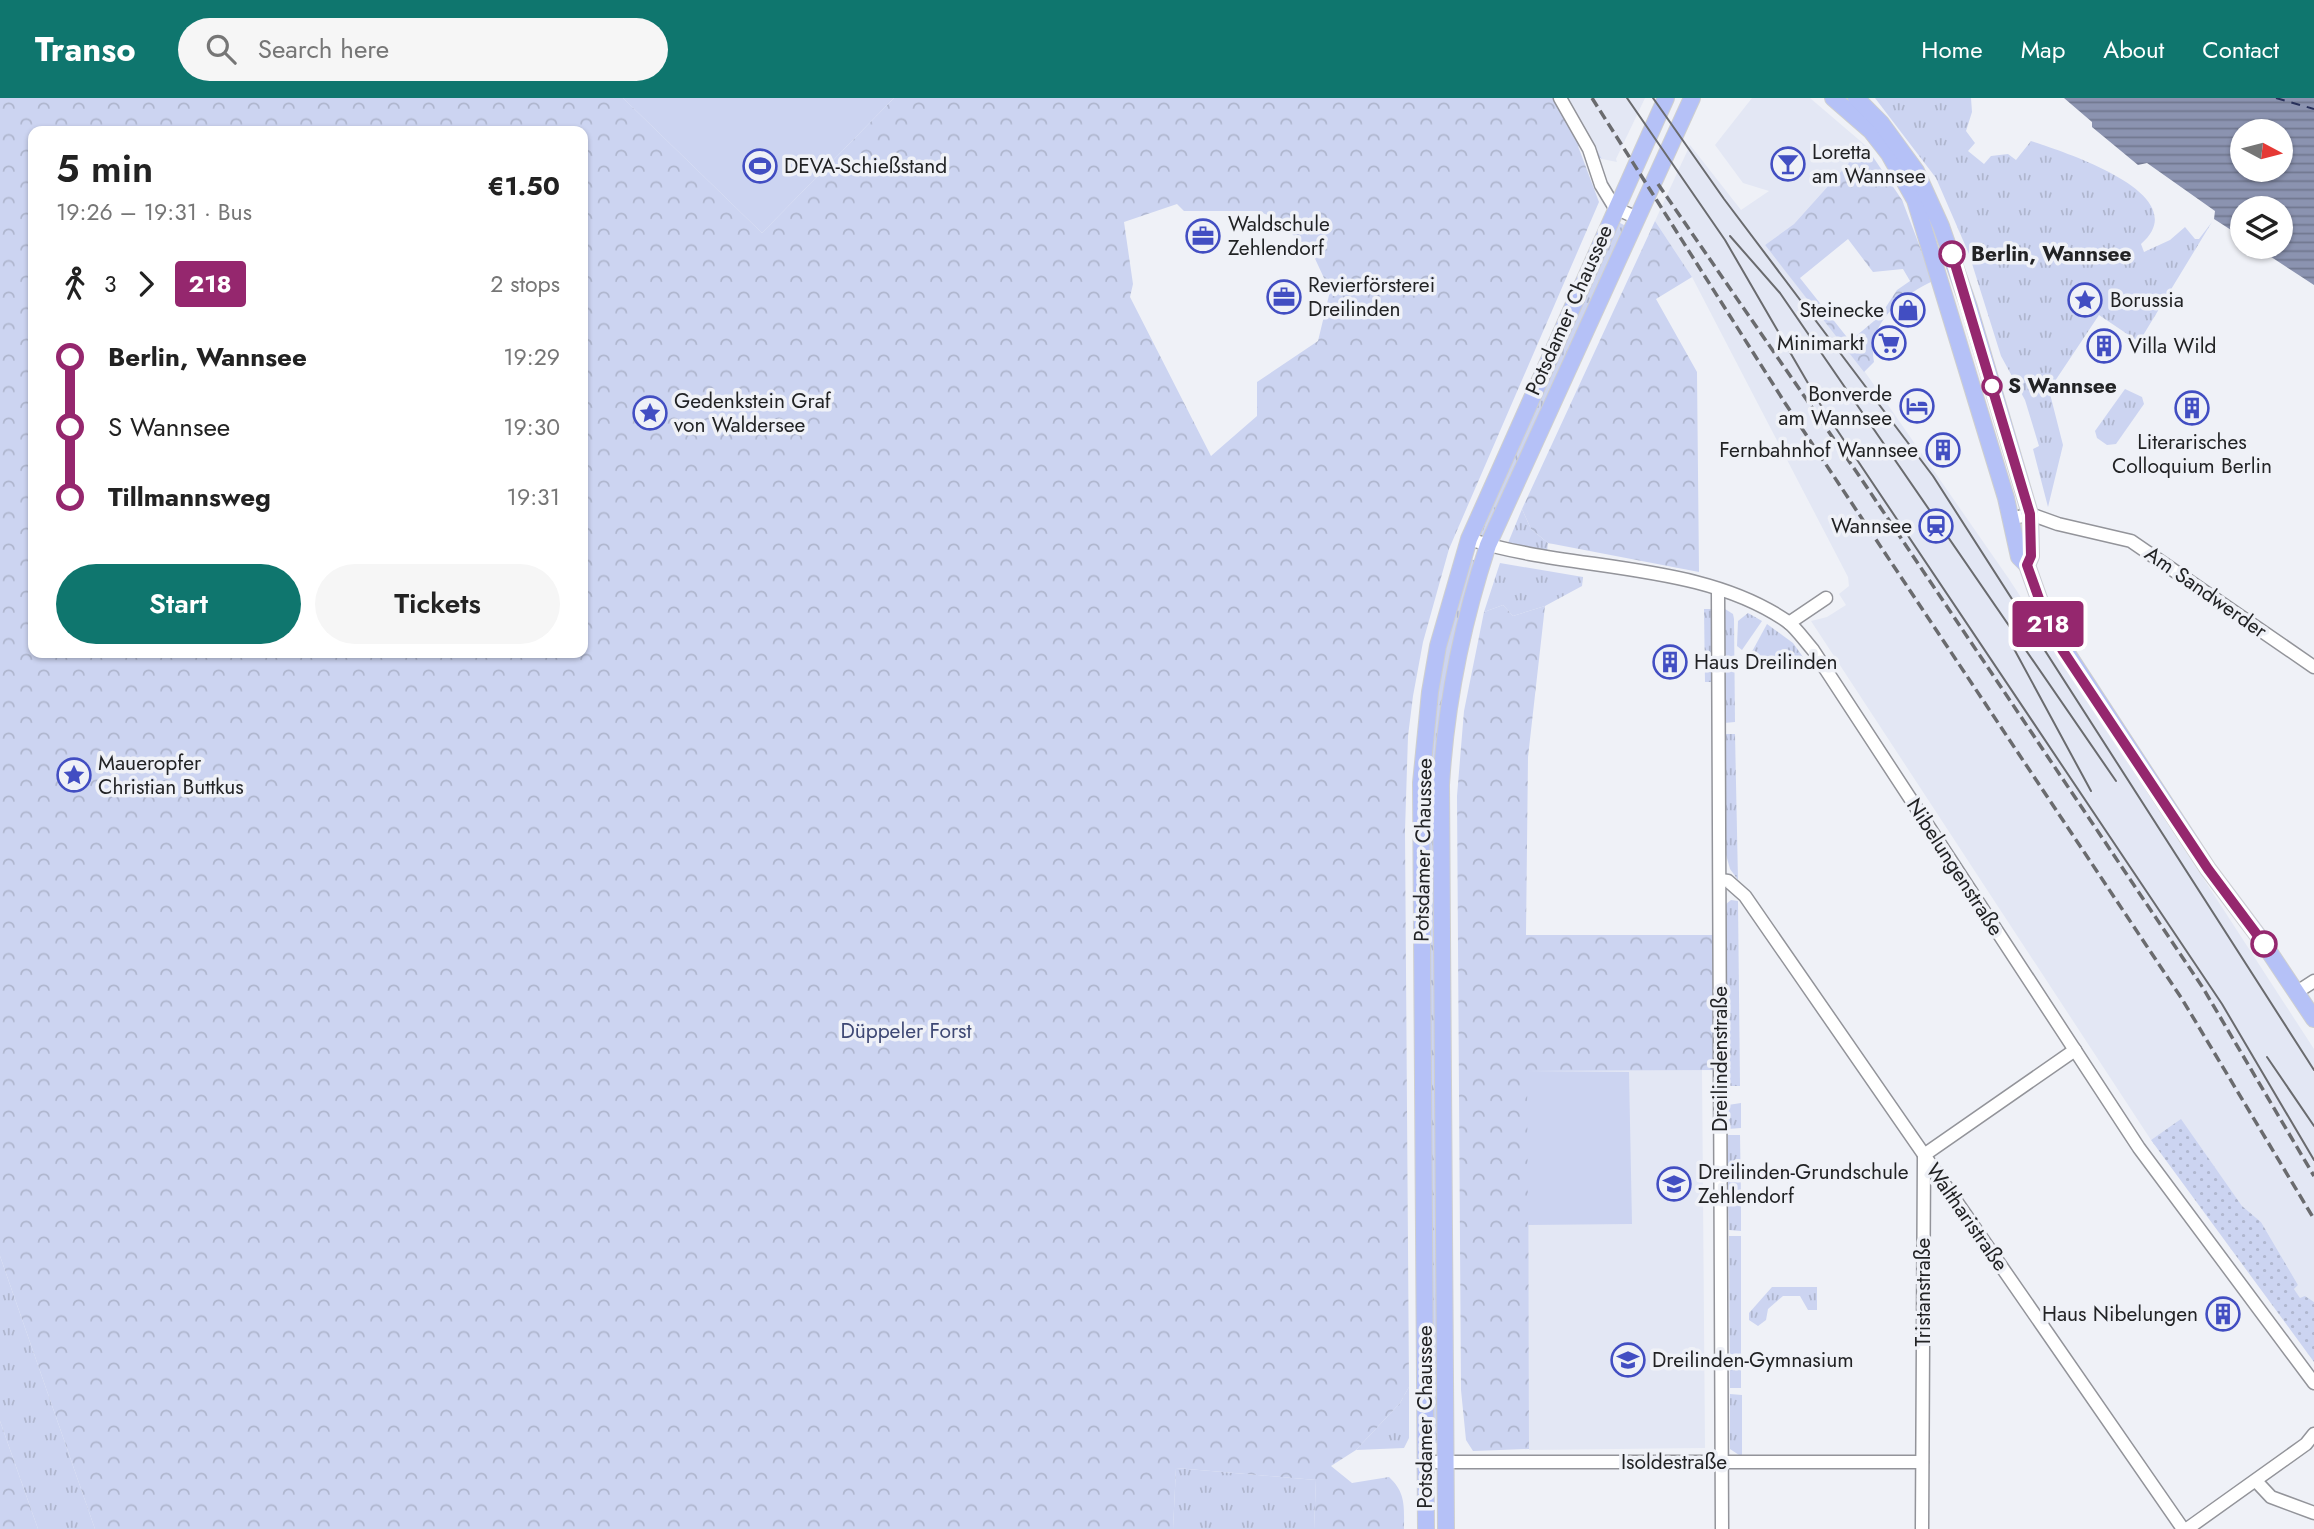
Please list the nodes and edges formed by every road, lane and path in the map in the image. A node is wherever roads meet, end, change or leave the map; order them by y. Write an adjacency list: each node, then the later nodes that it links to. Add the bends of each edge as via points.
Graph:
1 (1560, 98): 6 (street)
2 (1666, 98): 6 (main road, Potsdamer Chaussee)
3 (1692, 98): 7 (main road, Potsdamer Chaussee)
4 (1833, 98): 9 (main road, via 1871,131 1889,154 1915,200)
5 (1856, 98): 8 (main road, via 1916,171)
6 (1615, 208): 7 (street); 12 (main road, Potsdamer Chaussee)
7 (1635, 217): 13 (main road, Potsdamer Chaussee)
8 (1954, 262): 9 (main road); 10 (main road)
9 (1937, 266): 11 (main road)
10 (2030, 514): 11 (street); 14 (main road); 18 (street, Am Sandwerder, via 2138,545)
11 (2011, 519): 14 (main road, via 2019,557)
12 (1469, 539): 13 (street, Nibelungenstraße); 27 (main road, Potsdamer Chaussee, via 1438,646 1421,783)
13 (1488, 545): 15 (street, Nibelungenstraße); 28 (main road, Potsdamer Chaussee, via 1458,650 1441,785)
14 (2027, 565): 21 (main road, via 2063,651 2208,869)
15 (1718, 590): 17 (street, Nibelungenstraße); 19 (street, Dreilindenstraße)
16 (1826, 598): 17 (street)
17 (1789, 623): 23 (street, Nibelungenstraße, via 1813,650)
18 (2314, 667)
19 (1720, 880): 24 (street, Waltharistraße, via 1728,881 1745,897); 29 (street, Dreilindenstraße)
20 (2314, 981): 21 (street)
21 (2297, 992): 22 (main road)
22 (2314, 1019)
23 (2075, 1050): 24 (street); 25 (street, Nibelungenstraße, via 2139,1148)
24 (1924, 1155): 30 (street, Tristanstraße); 37 (street, Waltharistraße)
25 (2314, 1383)
26 (2314, 1434): 31 (street)
27 (1425, 1462): 28 (street, Isoldestraße); 33 (main road, Potsdamer Chaussee)
28 (1445, 1462): 29 (street, Isoldestraße); 34 (main road, Potsdamer Chaussee)
29 (1722, 1462): 30 (street, Isoldestraße); 35 (street, Dreilindenstraße)
30 (1922, 1462): 36 (street, Tristanstraße)
31 (2256, 1481): 32 (street, via 2272,1497); 37 (street)
32 (2314, 1513)
33 (1426, 1529)
34 (1446, 1529)
35 (1722, 1529)
36 (1922, 1529)
37 (2185, 1529)

